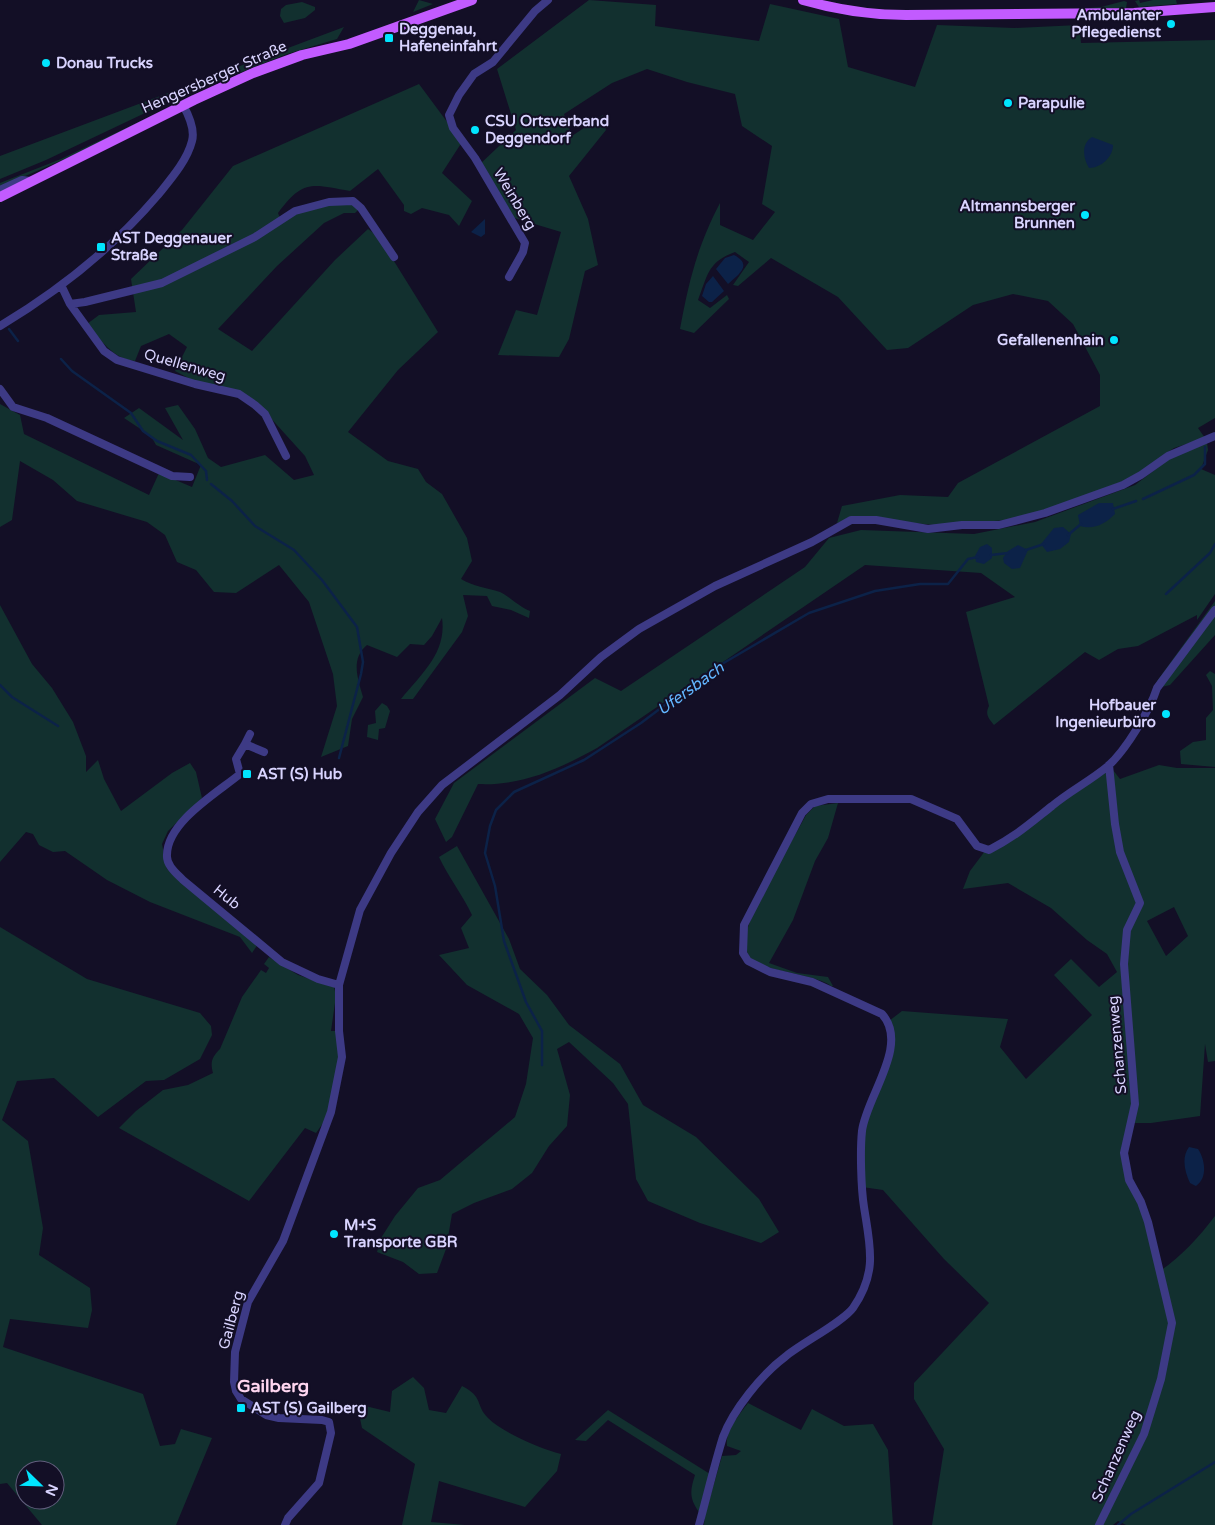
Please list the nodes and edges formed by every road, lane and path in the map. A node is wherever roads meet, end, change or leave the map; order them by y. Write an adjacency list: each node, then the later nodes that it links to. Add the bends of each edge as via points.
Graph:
1 (472, 0): 5 (main road, Hengersberger Straße, via 349,44 302,55)
2 (548, 0): 10 (street, Weinberg, via 493,62 474,74 449,115 453,128 475,158 525,243)
3 (803, 0): 4 (main road, via 834,10 888,15 1134,13)
4 (1215, 7)
5 (183, 105): 6 (main road, Hengersberger Straße); 11 (street, via 193,134 192,141 171,180 112,244)
6 (33, 181): 7 (street, Hengersberger Straße, via 22,180); 8 (main road, Hengersberger Straße)
7 (0, 190)
8 (0, 197)
9 (394, 257): 12 (street, via 353,201 329,202 295,212 255,236 162,282)
10 (509, 278)
11 (62, 286): 12 (street, Quellenweg); 13 (street)
12 (70, 304): 17 (street, Quellenweg, via 104,351 116,360 239,394 255,405 265,414)
13 (0, 326)
14 (0, 390): 15 (street)
15 (3, 400): 18 (street, via 172,476)
16 (1215, 436): 24 (street, via 1168,456 1123,485 1045,513 999,525 928,529 876,520 851,520 812,542 715,586 639,629 601,657 560,695 442,784 418,812 360,910)
17 (286, 456)
18 (190, 477)
19 (1215, 610): 23 (street, via 1157,688 1121,752)
20 (250, 734): 21 (street)
21 (245, 744): 22 (street); 24 (street, Hub, via 236,759 240,774 206,799 172,834 166,856 172,869 282,962 318,979)
22 (264, 752)
23 (1109, 765): 26 (street, via 1052,805 1015,837 989,850 977,846 957,819 911,799 828,799 811,804 802,813 744,925 743,953 748,961 770,972 830,989 888,1020 891,1049 862,1130 864,1205 871,1240 870,1274 852,1310 784,1358 756,1386 733,1416); 27 (street, Schanzenweg, via 1120,852 1140,903 1127,930 1124,964 1135,1104 1124,1153 1129,1180 1148,1222 1172,1323 1161,1379 1144,1434)
24 (340, 985): 25 (street, Gailberg, via 342,1057 331,1112 282,1241 248,1302 235,1352 236,1391 241,1399 266,1415 329,1422 331,1433 319,1483)
25 (285, 1525)
26 (699, 1525)
27 (1099, 1525)

